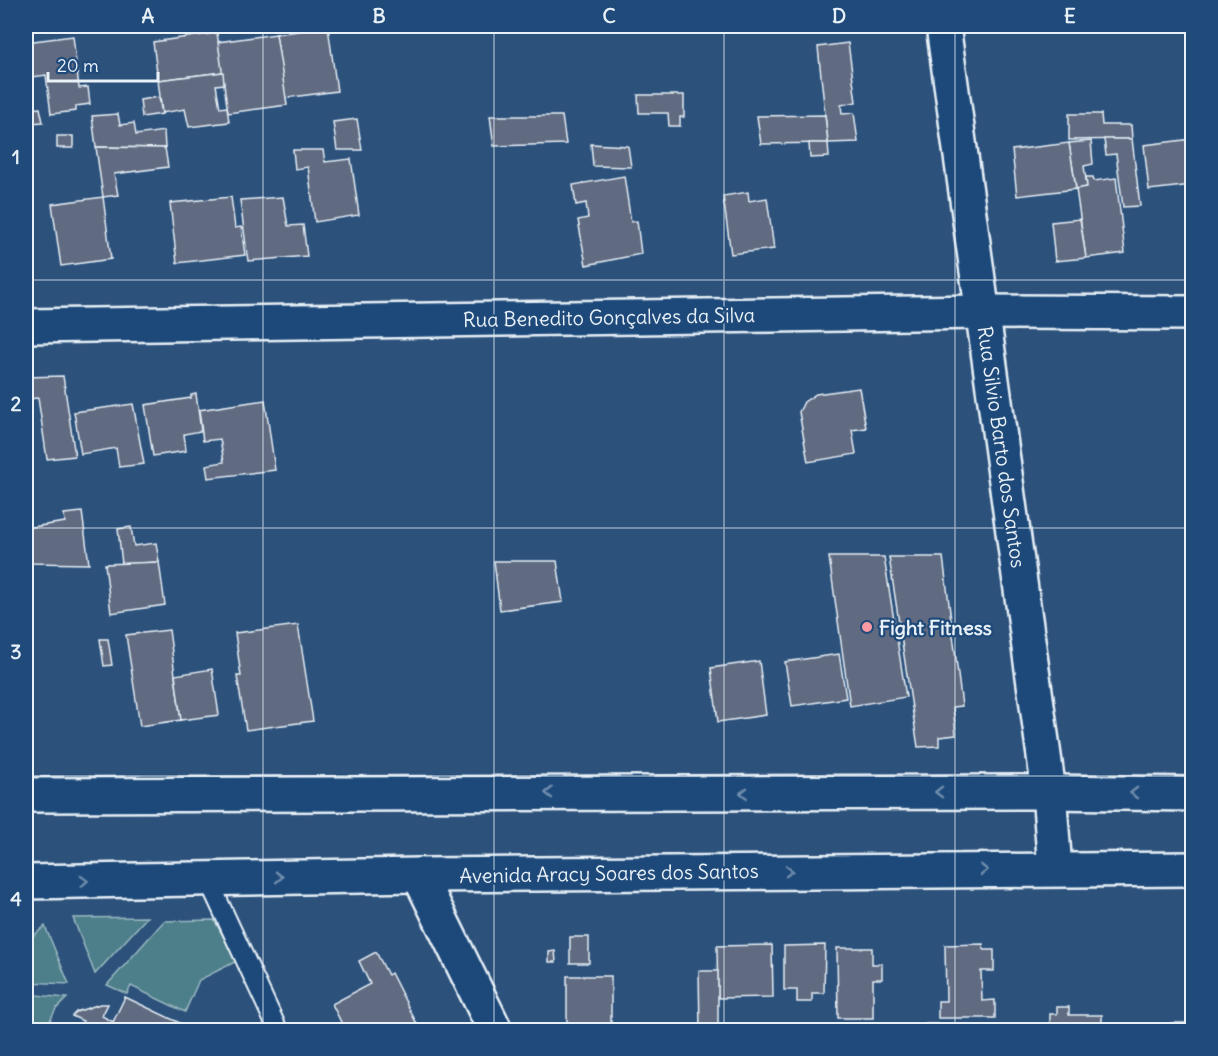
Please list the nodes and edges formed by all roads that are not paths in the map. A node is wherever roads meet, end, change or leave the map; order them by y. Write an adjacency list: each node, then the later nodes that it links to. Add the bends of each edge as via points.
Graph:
1 (943, 26): 2 (main road, Rua Silvio Barto dos Santos)
2 (984, 312): 3 (main road, Rua Benedito Gonçalves da Silva); 4 (main road, Rua Benedito Gonçalves da Silva); 5 (main road, Rua Silvio Barto dos Santos)
3 (1192, 313)
4 (26, 326)
5 (1050, 792): 6 (main road, one-way to 5); 7 (main road, one-way to 7); 8 (main road, Rua Silvio Barto dos Santos)
6 (1192, 794)
7 (26, 795)
8 (1055, 869): 9 (main road, Avenida Aracy Soares dos Santos); 10 (main road, Avenida Aracy Soares dos Santos, one-way to 8)
9 (1192, 869)
10 (419, 875): 11 (main road, Avenida Aracy Soares dos Santos, one-way to 10); 14 (main road)
11 (207, 878): 12 (main road, Avenida Aracy Soares dos Santos, one-way to 11); 13 (lane)
12 (27, 884)
13 (278, 1030)
14 (495, 1030)

